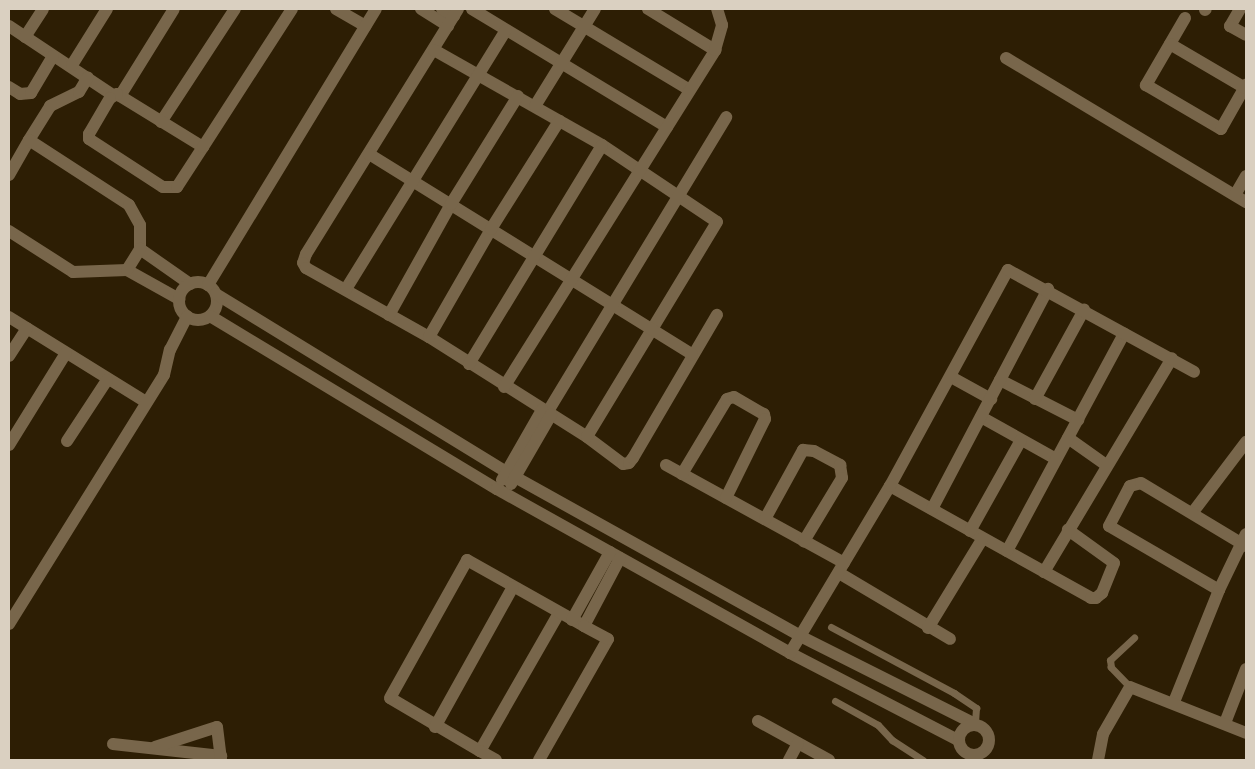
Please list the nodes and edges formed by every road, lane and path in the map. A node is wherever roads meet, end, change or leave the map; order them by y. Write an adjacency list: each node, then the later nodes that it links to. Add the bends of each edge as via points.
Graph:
1 (43, 9): 23 (street)
2 (107, 9): 30 (street)
3 (174, 9): 36 (street)
4 (235, 9): 41 (street)
5 (292, 9): 45 (street)
6 (336, 9): 19 (street)
7 (376, 9): 19 (street)
8 (421, 9): 16 (street)
9 (442, 9): 16 (street)
10 (472, 9): 21 (street)
11 (555, 9): 20 (street)
12 (595, 9): 20 (street)
13 (648, 9): 26 (street)
14 (717, 9): 26 (street, via 722,25)
15 (1240, 9): 22 (street, via 1230,26)
16 (454, 17): 25 (street)
17 (1185, 18): 24 (street)
18 (9, 26): 23 (street)
19 (365, 26): 64 (street)
20 (584, 28): 29 (street); 35 (street)
21 (506, 30): 29 (street); 31 (street)
22 (1246, 35)
23 (25, 37): 27 (street)
24 (1170, 44): 33 (street); 33 (street, via 1146,85 1221,129)
25 (434, 50): 31 (street); 46 (street)
26 (715, 50): 35 (street)
27 (53, 56): 30 (street); 34 (street, via 31,92 20,94)
28 (1006, 58): 51 (street)
29 (561, 64): 38 (street); 42 (street)
30 (72, 65): 32 (street)
31 (478, 73): 37 (street); 50 (street)
32 (88, 77): 36 (street); 43 (street, via 79,92 50,106)
33 (1246, 86)
34 (9, 87)
35 (690, 90): 42 (street)
36 (117, 96): 41 (street); 45 (street, via 91,129 89,139 162,187 177,187)
37 (518, 96): 38 (street); 54 (street)
38 (535, 106): 40 (street)
39 (726, 116): 52 (street)
40 (559, 121): 44 (street); 55 (street)
41 (161, 122): 45 (street)
42 (667, 127): 47 (street)
43 (29, 140): 48 (street); 57 (street, via 129,205 140,225)
44 (602, 146): 47 (street); 58 (street)
45 (203, 148)
46 (369, 154): 50 (street); 62 (street, via 304,263 313,273)
47 (639, 170): 52 (street); 60 (street)
48 (9, 175)
49 (1246, 176): 51 (street)
50 (411, 180): 54 (street); 62 (street)
51 (1235, 195): 53 (street)
52 (679, 197): 66 (street); 74 (street, via 714,218 716,226)
53 (1246, 202)
54 (451, 204): 55 (street); 68 (street)
55 (490, 229): 58 (street); 76 (street)
56 (9, 231): 59 (street, via 73,272)
57 (140, 249): 59 (street); 61 (street)
58 (533, 254): 60 (street); 81 (street)
59 (127, 270): 65 (street)
60 (570, 280): 66 (street); 86 (street)
61 (190, 284): 64 (street); 65 (street)
62 (346, 289): 68 (street)
63 (1048, 289): 67 (street); 83 (street, via 1008,270); 85 (street)
64 (212, 290): 71 (street, via 216,306); 103 (street)
65 (180, 299): 70 (street)
66 (613, 306): 74 (street); 90 (street)
67 (1084, 310): 75 (street); 88 (street)
68 (389, 314): 76 (street)
69 (718, 315): 78 (street)
70 (187, 316): 71 (street, via 201,320); 89 (street, via 170,350 164,375)
71 (210, 316): 105 (street)
72 (9, 317): 73 (street)
73 (27, 328): 77 (street); 79 (street)
74 (654, 329): 78 (street); 93 (street)
75 (1124, 334): 80 (street); 92 (street)
76 (429, 337): 81 (street)
77 (66, 354): 84 (street); 98 (street)
78 (692, 354): 93 (street, via 629,463 622,464)
79 (9, 356)
80 (1172, 358): 82 (street); 101 (street)
81 (469, 364): 86 (street)
82 (1194, 372)
83 (951, 377): 87 (street); 104 (street)
84 (107, 380): 89 (street); 96 (street)
85 (1000, 380): 87 (street); 88 (street)
86 (504, 387): 90 (street)
87 (990, 399): 91 (street)
88 (1035, 399): 92 (street)
89 (146, 402): 123 (street)
90 (547, 413): 93 (street); 103 (street)
91 (981, 417): 95 (street); 107 (street)
92 (1078, 420): 94 (street)
93 (587, 437)
94 (1068, 438): 99 (street); 101 (street)
95 (1021, 440): 99 (street); 111 (street)
96 (68, 441)
97 (1246, 442): 108 (street)
98 (9, 445)
99 (1056, 459): 115 (street)
100 (666, 465): 102 (street)
101 (1106, 465): 110 (street)
102 (682, 474): 106 (street); 106 (street, via 727,399 734,397 764,414 766,419)
103 (510, 475): 105 (street); 127 (street)
104 (890, 486): 107 (street); 117 (street)
105 (501, 491): 116 (street)
106 (726, 498): 109 (street)
107 (932, 509): 111 (street)
108 (1193, 512): 114 (street); 120 (street, via 1141,482 1130,486 1109,522 1114,530)
109 (765, 519): 113 (street); 113 (street, via 803,450 814,451 840,464 842,478)
110 (1068, 530): 118 (street); 118 (street, via 1114,563 1102,593 1090,598)
111 (970, 531): 112 (street)
112 (983, 538): 115 (street); 126 (street)
113 (804, 541): 117 (street)
114 (1244, 541): 120 (street)
115 (1007, 551): 118 (street)
116 (615, 555): 122 (street); 124 (street); 130 (street)
117 (842, 568): 126 (street); 127 (street)
118 (1044, 572)
119 (513, 587): 121 (street); 140 (street); 140 (street, via 467,560 394,690 390,698 394,704)
120 (1219, 590): 136 (street)
121 (559, 613): 122 (street); 146 (street)
122 (572, 620): 124 (street)
123 (9, 624)
124 (584, 626): 151 (street, via 608,638)
125 (831, 628): 139 (lane, via 954,693 976,708)
126 (928, 628): 129 (street)
127 (802, 637): 130 (street); 132 (street)
128 (1134, 638): 133 (lane, via 1110,660 1110,667)
129 (950, 639)
130 (790, 653): 134 (street)
131 (1246, 670): 138 (street)
132 (890, 682): 134 (street); 139 (street)
133 (1130, 686): 136 (street); 149 (street, via 1102,734)
134 (881, 700): 145 (street)
135 (835, 701): 154 (lane, via 878,725 892,740)
136 (1174, 702): 138 (street)
137 (758, 721): 142 (street)
138 (1225, 723): 141 (street)
139 (975, 724): 145 (street, via 961,732); 148 (street, via 986,730 990,743)
140 (435, 727): 146 (street)
141 (1246, 733)
142 (798, 743): 152 (street); 153 (street)
143 (114, 744): 144 (street)
144 (150, 748): 147 (street); 147 (street, via 217,727)
145 (959, 750): 148 (street)
146 (480, 751): 150 (street)
147 (221, 758)
148 (975, 758)
149 (1099, 759)
150 (496, 760)
151 (539, 760)
152 (789, 760)
153 (829, 760)
154 (923, 760)

